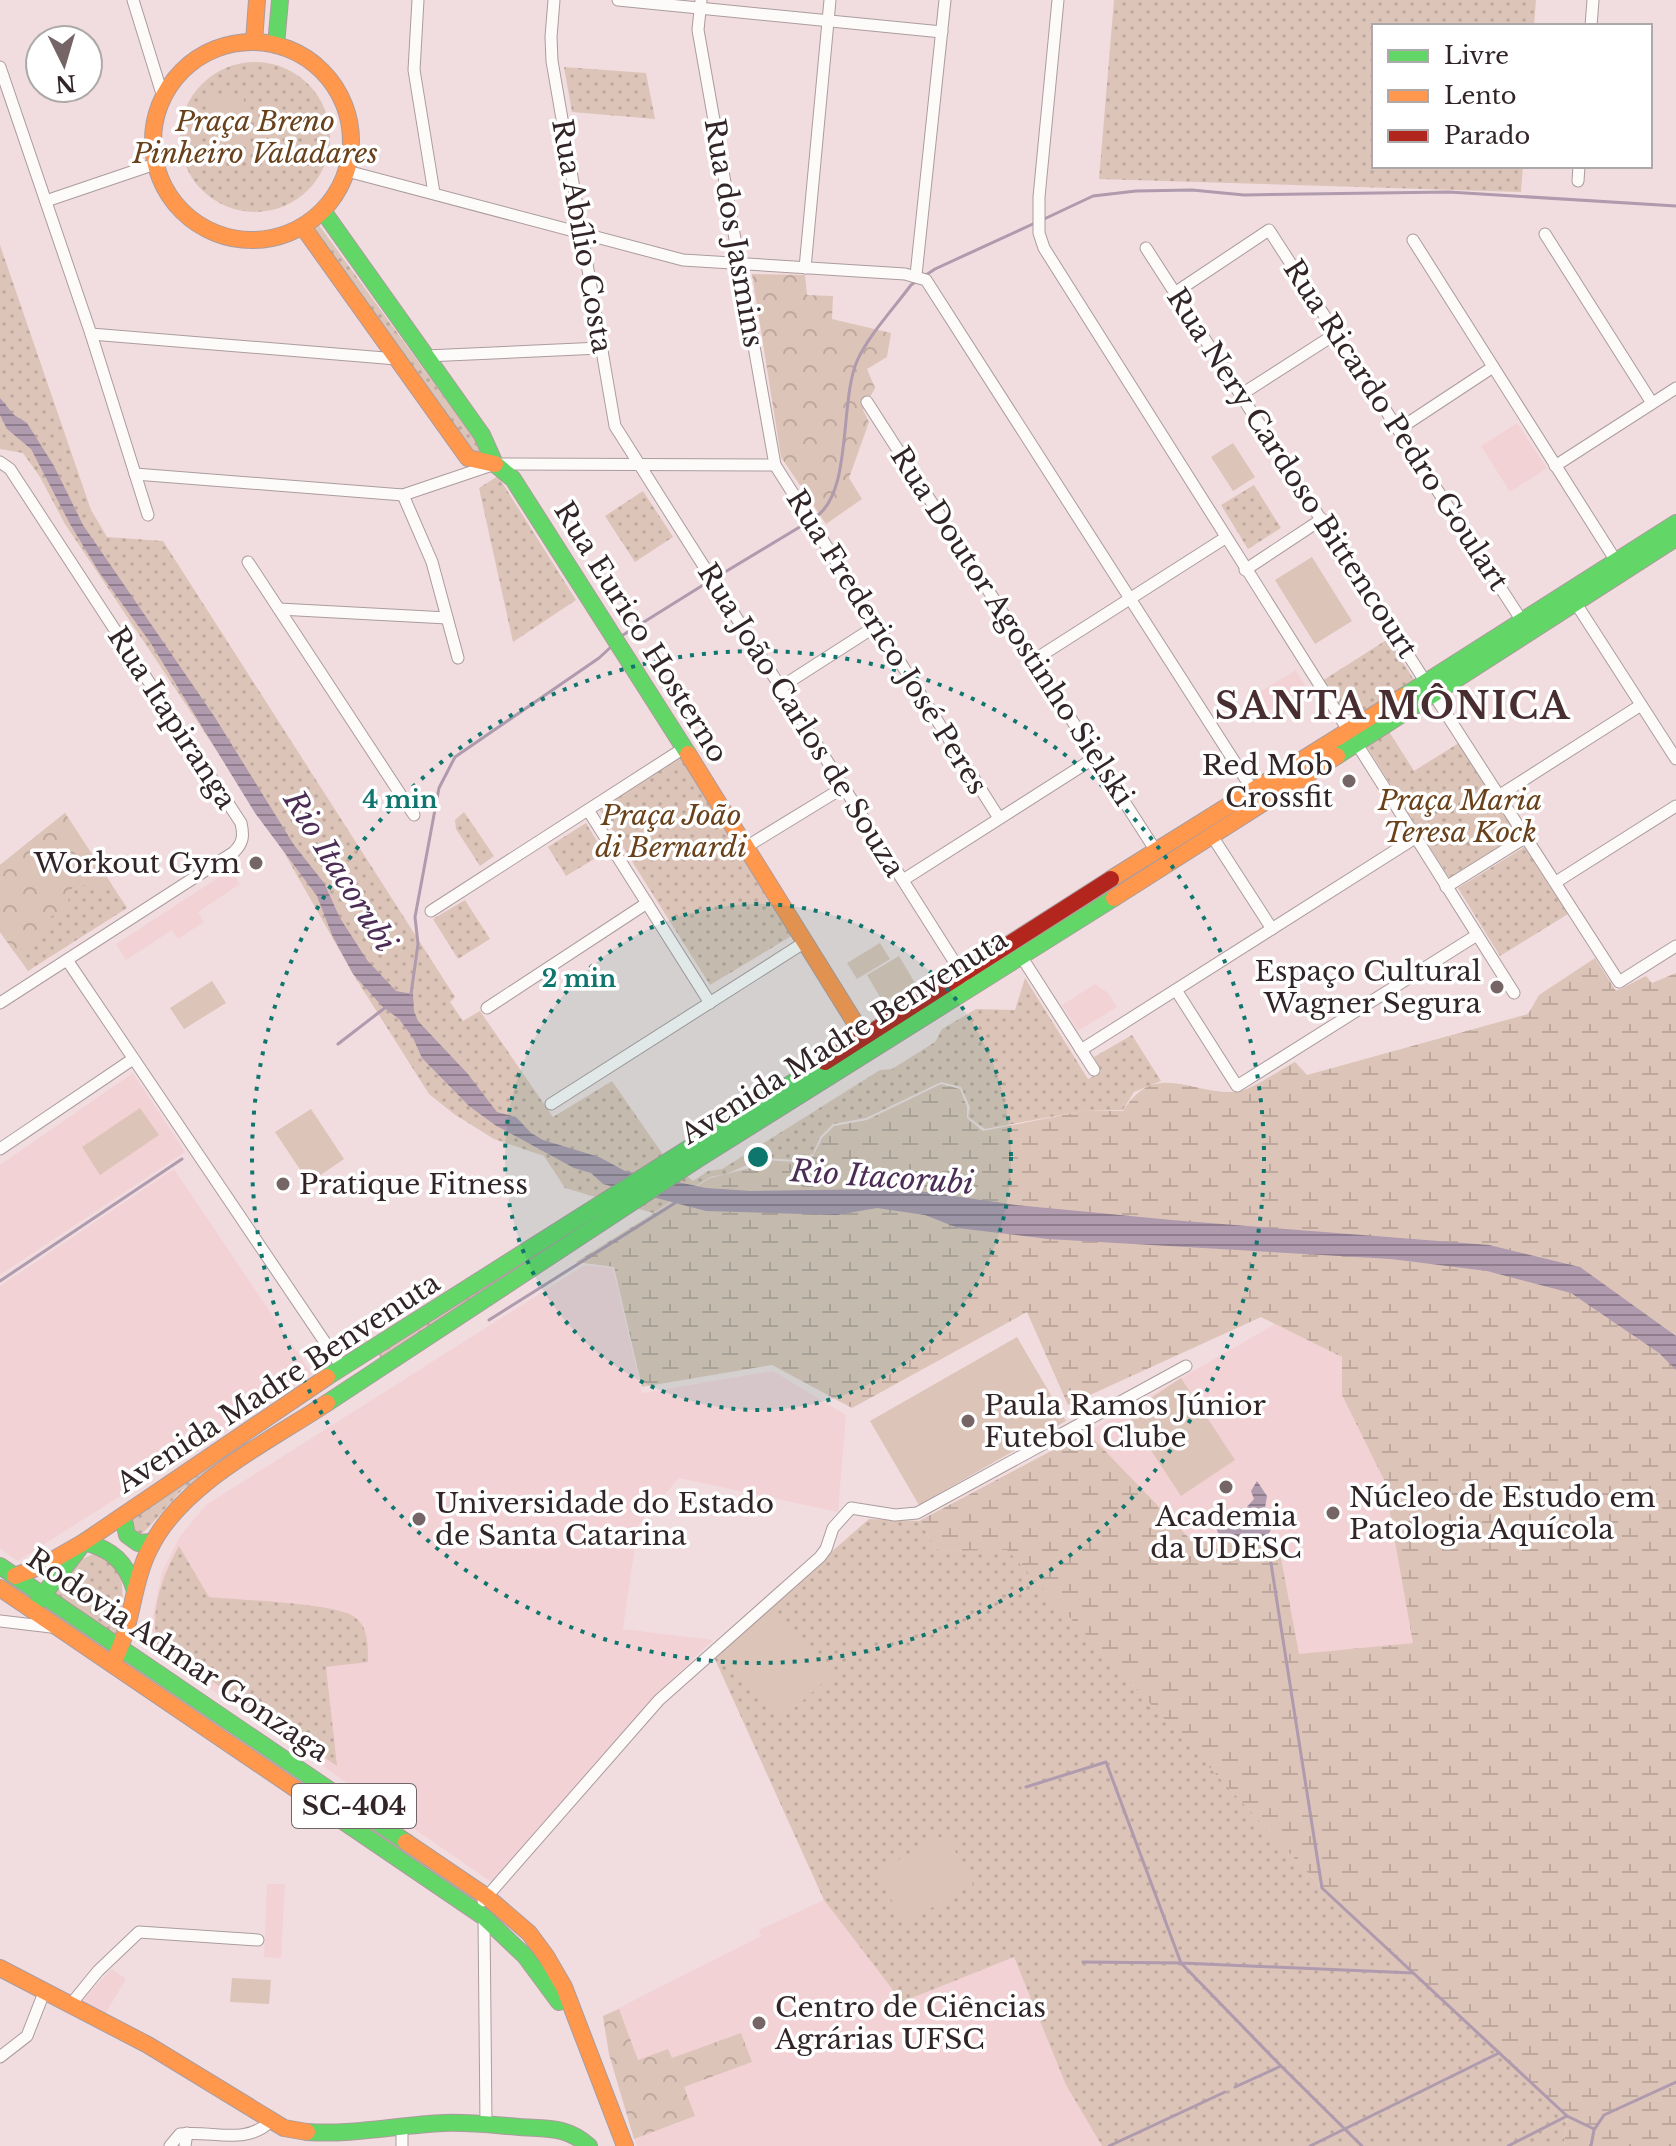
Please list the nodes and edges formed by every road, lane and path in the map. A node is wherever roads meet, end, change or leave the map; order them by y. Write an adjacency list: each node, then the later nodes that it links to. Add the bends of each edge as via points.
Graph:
1 (133, 0): 18 (street)
2 (257, 0): 15 (main road)
3 (280, 0): 16 (main road)
4 (418, 0): 23 (street, via 414,70)
5 (554, 0): 27 (street, Rua Abílio Costa, via 551,49)
6 (618, 0): 11 (street)
7 (830, 0): 12 (street)
8 (945, 0): 14 (street)
9 (1058, 0): 56 (street, via 1039,233)
10 (1593, 0): 13 (street)
11 (701, 4): 12 (street); 31 (street, Rua dos Jasmins, via 698,30)
12 (828, 21): 14 (street); 32 (street)
13 (1591, 24)
14 (942, 32): 33 (street)
15 (254, 42): 16 (main road); 18 (main road, via 210,51 191,63)
16 (276, 45): 21 (main road, via 312,62 339,93 351,131)
17 (0, 67): 24 (street)
18 (163, 97): 19 (main road, via 152,141)
19 (155, 164): 24 (street); 26 (main road, via 164,189 200,227 252,241)
20 (1579, 168): 22 (street)
21 (347, 171): 23 (street); 25 (main road)
22 (1578, 181)
23 (434, 193): 27 (street)
24 (46, 201): 36 (street)
25 (323, 211): 26 (main road); 38 (main road)
26 (303, 227): 39 (main road)
27 (581, 232): 31 (street, via 683,260); 37 (street, Rua Abílio Costa)
28 (1545, 234): 44 (street)
29 (1413, 240): 40 (street)
30 (1146, 248): 34 (street, Rua Nery Cardoso Bittencourt)
31 (739, 263): 32 (street); 49 (street, Rua dos Jasmins)
32 (805, 268): 33 (street)
33 (920, 277): 60 (street)
34 (1176, 292): 35 (street, Rua Ricardo Pedro Goulart, via 1269,230); 42 (street, Rua Nery Cardoso Bittencourt)
35 (1337, 333): 42 (street); 45 (street, Rua Ricardo Pedro Goulart)
36 (91, 334): 39 (street); 51 (street)
37 (600, 348): 38 (street); 48 (street, Rua Abílio Costa, via 612,418)
38 (426, 356): 47 (main road, via 482,435)
39 (397, 359): 47 (main road, via 468,458)
40 (1493, 367): 45 (street); 50 (street)
41 (1676, 388): 44 (street)
42 (1242, 394): 54 (street, Rua Nery Cardoso Bittencourt)
43 (867, 402): 67 (street, Rua Doutor Agostinho Sielski)
44 (1652, 403): 50 (street)
45 (1399, 429): 64 (street, Rua Ricardo Pedro Goulart)
46 (0, 462): 97 (street, Rua Itapiranga, via 10,469 243,832 234,852)
47 (495, 464): 48 (street); 52 (street); 72 (main road, Rua Eurico Hosterno, via 513,479)
48 (640, 465): 49 (street); 68 (street, Rua João Carlos de Souza)
49 (775, 465): 65 (street, Rua Frederico José Peres)
50 (1555, 466): 57 (street)
51 (135, 474): 52 (street); 53 (street)
52 (403, 495): 63 (street, via 432,562)
53 (148, 515)
54 (1322, 519): 59 (street); 69 (street, Rua Nery Cardoso Bittencourt)
55 (1676, 535): 57 (main road, Avenida Madre Benvenuta); 61 (main road, Avenida Madre Benvenuta)
56 (1225, 538): 59 (street); 60 (street)
57 (1616, 561): 64 (main road, Avenida Madre Benvenuta)
58 (248, 562): 62 (street)
59 (1245, 570): 71 (street)
60 (1130, 599): 67 (street); 76 (street)
61 (1575, 602): 69 (main road, Avenida Madre Benvenuta); 70 (street)
62 (279, 609): 63 (street); 80 (street)
63 (447, 618): 66 (street)
64 (1522, 621): 69 (main road, Avenida Madre Benvenuta)
65 (876, 626): 68 (street); 81 (street, Rua Frederico José Peres)
66 (458, 658)
67 (1034, 660): 73 (street, Rua Doutor Agostinho Sielski)
68 (781, 687): 75 (street, Rua João Carlos de Souza)
69 (1431, 687): 71 (main road, Avenida Madre Benvenuta); 77 (street, Rua Nery Cardoso Bittencourt)
70 (1641, 705): 74 (street); 77 (street)
71 (1351, 738): 76 (main road, Avenida Madre Benvenuta); 82 (main road, Avenida Madre Benvenuta); 84 (street)
72 (684, 748): 79 (street); 85 (main road, Rua Eurico Hosterno)
73 (1096, 757): 81 (street); 86 (street, Rua Doutor Agostinho Sielski)
74 (1676, 759)
75 (844, 787): 85 (street); 87 (street, Rua João Carlos de Souza)
76 (1252, 789): 86 (main road, Avenida Madre Benvenuta)
77 (1500, 795): 83 (street, Rua Nery Cardoso Bittencourt)
78 (1676, 806): 88 (street)
79 (588, 810): 90 (street); 91 (street)
80 (414, 815)
81 (999, 818): 87 (street)
82 (1212, 836): 92 (street); 96 (main road, Avenida Madre Benvenuta)
83 (1526, 837): 88 (street, Rua Nery Cardoso Bittencourt); 89 (street)
84 (1415, 838): 89 (street); 92 (street)
85 (746, 847): 94 (main road, Rua Eurico Hosterno)
86 (1156, 851): 98 (main road, Avenida Madre Benvenuta)
87 (903, 880): 98 (street, Rua João Carlos de Souza)
88 (1556, 882): 95 (street, Rua Nery Cardoso Bittencourt, via 1619,982)
89 (1446, 887): 93 (street)
90 (647, 903): 102 (street); 103 (street)
91 (431, 911)
92 (1272, 929): 99 (street)
93 (1477, 935): 99 (street, via 1237,1086); 100 (street)
94 (805, 942): 102 (street); 104 (main road, Rua Eurico Hosterno)
95 (1676, 946)
96 (1021, 956): 98 (main road, Avenida Madre Benvenuta); 105 (street)
97 (67, 960): 101 (street); 106 (street)
98 (967, 981): 104 (main road, Avenida Madre Benvenuta)
99 (1176, 990): 105 (street)
100 (1514, 993)
101 (0, 1003)
102 (710, 1003): 108 (street)
103 (487, 1008)
104 (868, 1044): 110 (main road, Avenida Madre Benvenuta); 113 (main road, Avenida Madre Benvenuta)
105 (1081, 1050): 107 (street)
106 (133, 1059): 109 (street); 111 (street)
107 (1094, 1070)
108 (551, 1104)
109 (0, 1149)
110 (376, 1344): 111 (main road, Avenida Madre Benvenuta); 113 (main road)
111 (341, 1366): 114 (main road); 115 (main road, Avenida Madre Benvenuta)
112 (1186, 1366): 126 (street, via 917,1513 851,1508 833,1528 820,1557 659,1700)
113 (381, 1369): 114 (main road, Avenida Madre Benvenuta)
114 (328, 1403): 117 (main road, Avenida Madre Benvenuta, via 198,1488 170,1514)
115 (123, 1516): 116 (main road, Avenida Madre Benvenuta); 117 (main road, via 132,1540)
116 (84, 1542): 118 (main road, Avenida Madre Benvenuta, via 37,1568); 120 (main road, via 113,1552 132,1576); 121 (main road, Avenida Madre Benvenuta)
117 (151, 1542): 120 (main road, Avenida Madre Benvenuta)
118 (7, 1571): 121 (main road, Rodovia Admar Gonzaga / SC-404)
119 (0, 1588): 122 (main road, Rodovia Admar Gonzaga / SC-404)
120 (135, 1591): 125 (main road, Avenida Madre Benvenuta, via 130,1625)
121 (44, 1597): 122 (main road, Avenida Madre Benvenuta); 125 (main road, Rodovia Admar Gonzaga / SC-404)
122 (31, 1609): 123 (street); 124 (main road, Rodovia Admar Gonzaga / SC-404)
123 (0, 1618): 124 (street)
124 (59, 1628): 125 (main road, Rodovia Admar Gonzaga / SC-404)
125 (116, 1656): 126 (main road, Rodovia Admar Gonzaga / SC-404); 127 (main road, Rodovia Admar Gonzaga / SC-404)
126 (487, 1897): 127 (street); 132 (main road, Rodovia Admar Gonzaga / SC-404, via 529,1933 546,1956)
127 (480, 1914): 132 (main road, Rodovia Admar Gonzaga / SC-404, via 534,1966); 135 (street)
128 (258, 1940): 131 (street, via 139,1932)
129 (0, 1968): 130 (main road)
130 (45, 1990): 131 (main road); 133 (street, via 27,2036)
131 (71, 2004): 134 (main road)
132 (590, 2052): 143 (main road, Rodovia Admar Gonzaga / SC-404)
133 (0, 2057)
134 (271, 2121): 137 (main road); 139 (street, via 261,2132 247,2136)
135 (486, 2125): 136 (main road); 142 (main road, via 560,2130)
136 (402, 2127): 138 (main road); 141 (street)
137 (301, 2139): 138 (main road)
138 (338, 2139)
139 (186, 2140): 140 (street, via 174,2138)
140 (170, 2146)
141 (402, 2146)
142 (589, 2146)
143 (625, 2146)

